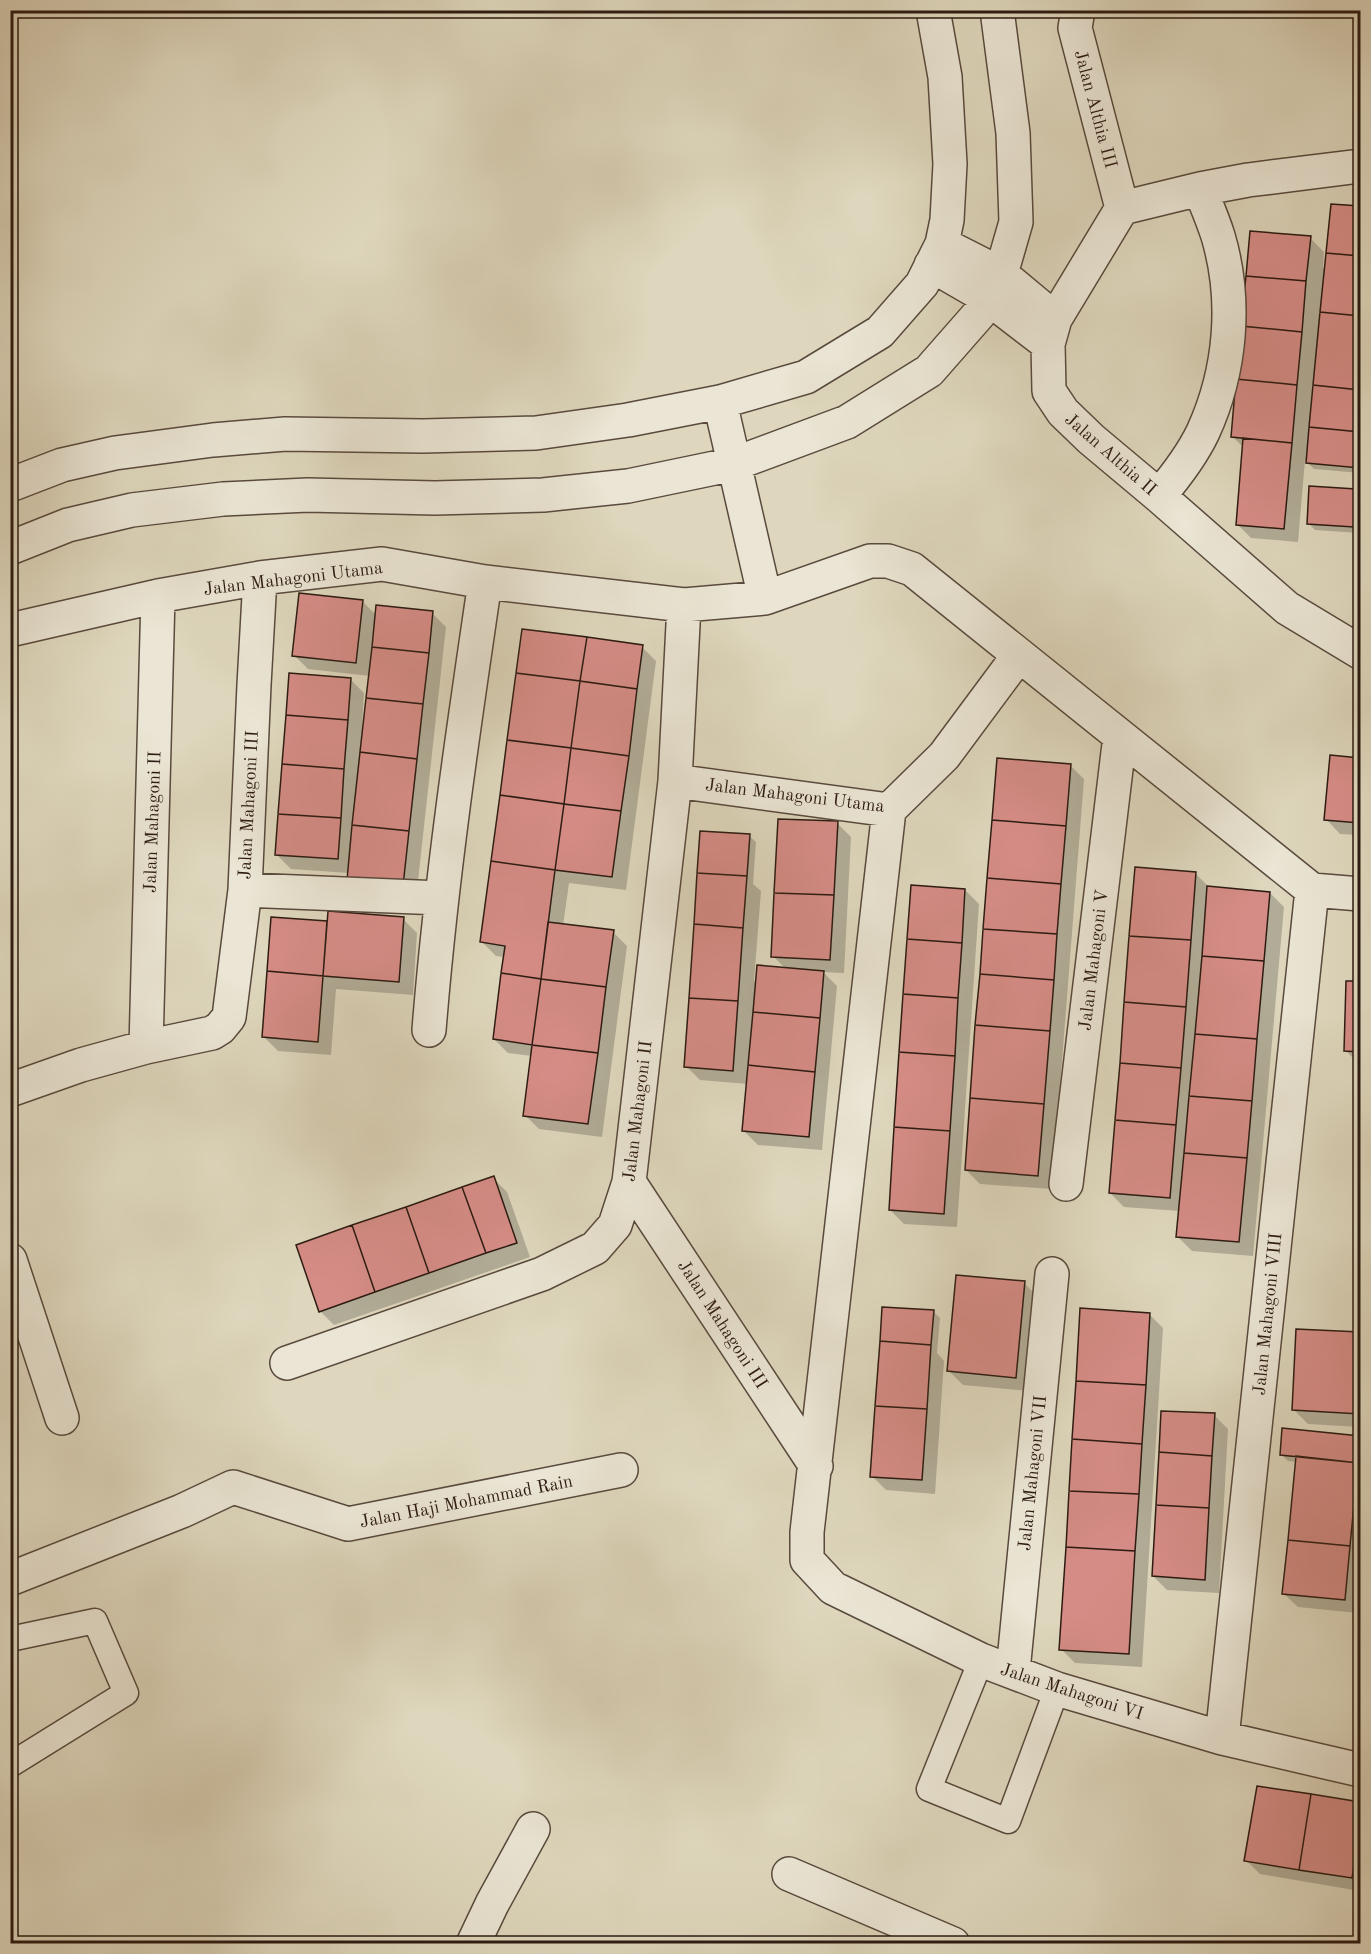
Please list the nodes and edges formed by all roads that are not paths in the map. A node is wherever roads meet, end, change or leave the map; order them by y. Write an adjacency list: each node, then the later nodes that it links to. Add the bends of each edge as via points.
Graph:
1 (933, 10): 7 (street, via 945,77 950,164 947,220)
2 (997, 10): 8 (street, via 1013,133 1016,222)
3 (1078, 10): 6 (street, Jalan Althia III, via 1075,28)
4 (1360, 166): 5 (street)
5 (1200, 189): 6 (street); 13 (street, via 1224,260 1227,344 1220,386 1202,433)
6 (1122, 208): 9 (street)
7 (936, 255): 8 (street); 10 (street, via 922,284 880,332 806,377)
8 (995, 286): 9 (street); 11 (street, via 979,314 929,371 847,422)
9 (1051, 332): 13 (street, Jalan Althia II, via 1049,391 1063,412 1091,439)
10 (720, 402): 11 (street); 12 (street, via 536,433 285,434 213,440 115,453 62,465)
11 (734, 464): 14 (street, via 627,486 543,495 223,499 132,510 68,525); 18 (street)
12 (10, 485)
13 (1159, 496): 21 (street, Jalan Althia II, via 1287,608)
14 (10, 548)
15 (260, 578): 16 (street, Jalan Mahagoni Utama, via 382,564); 17 (street, Jalan Mahagoni Utama); 26 (street, Jalan Mahagoni III)
16 (485, 582): 19 (street, Jalan Mahagoni Utama); 29 (street)
17 (158, 596): 20 (street, Jalan Mahagoni Utama); 31 (street, Jalan Mahagoni II)
18 (765, 597): 19 (street, Jalan Mahagoni Utama); 22 (street, Jalan Mahagoni Utama, via 870,561 888,561 912,569)
19 (684, 604): 24 (street)
20 (10, 630)
21 (1360, 652)
22 (1019, 655): 23 (street, Jalan Mahagoni Utama); 25 (street, Jalan Mahagoni Utama, via 944,756)
23 (1120, 736): 27 (street, Jalan Mahagoni Utama); 34 (street, Jalan Mahagoni V)
24 (675, 781): 25 (street, Jalan Mahagoni Utama); 33 (street, Jalan Mahagoni II)
25 (889, 810): 39 (street)
26 (244, 890): 29 (street); 31 (street, Jalan Mahagoni III, via 229,1017 212,1033)
27 (1312, 890): 28 (street); 46 (street, Jalan Mahagoni VIII)
28 (1360, 894)
29 (441, 898): 30 (street)
30 (429, 1030)
31 (146, 1047): 32 (street)
32 (10, 1090)
33 (630, 1182): 37 (street, Jalan Mahagoni II, via 615,1225 594,1248 542,1274); 39 (street, Jalan Mahagoni III)
34 (1065, 1184)
35 (10, 1260): 38 (street)
36 (1052, 1274): 44 (street, Jalan Mahagoni VII)
37 (287, 1363)
38 (62, 1418)
39 (816, 1466): 43 (street, Jalan Mahagoni VI, via 807,1560 833,1588)
40 (621, 1470): 41 (street, Jalan Haji Mohammad Rain, via 348,1524 233,1487)
41 (10, 1579)
42 (10, 1639): 47 (lane, via 95,1621 126,1693)
43 (981, 1660): 44 (street, Jalan Mahagoni VI); 45 (lane, via 929,1789 1008,1821)
44 (1013, 1671): 45 (street, Jalan Mahagoni VI)
45 (1057, 1689): 46 (street, Jalan Mahagoni VI)
46 (1222, 1738): 48 (street, Jalan Mahagoni VI)
47 (10, 1764)
48 (1360, 1770)
49 (533, 1829): 51 (street)
50 (789, 1874): 52 (street)
51 (473, 1944)
52 (953, 1944)

